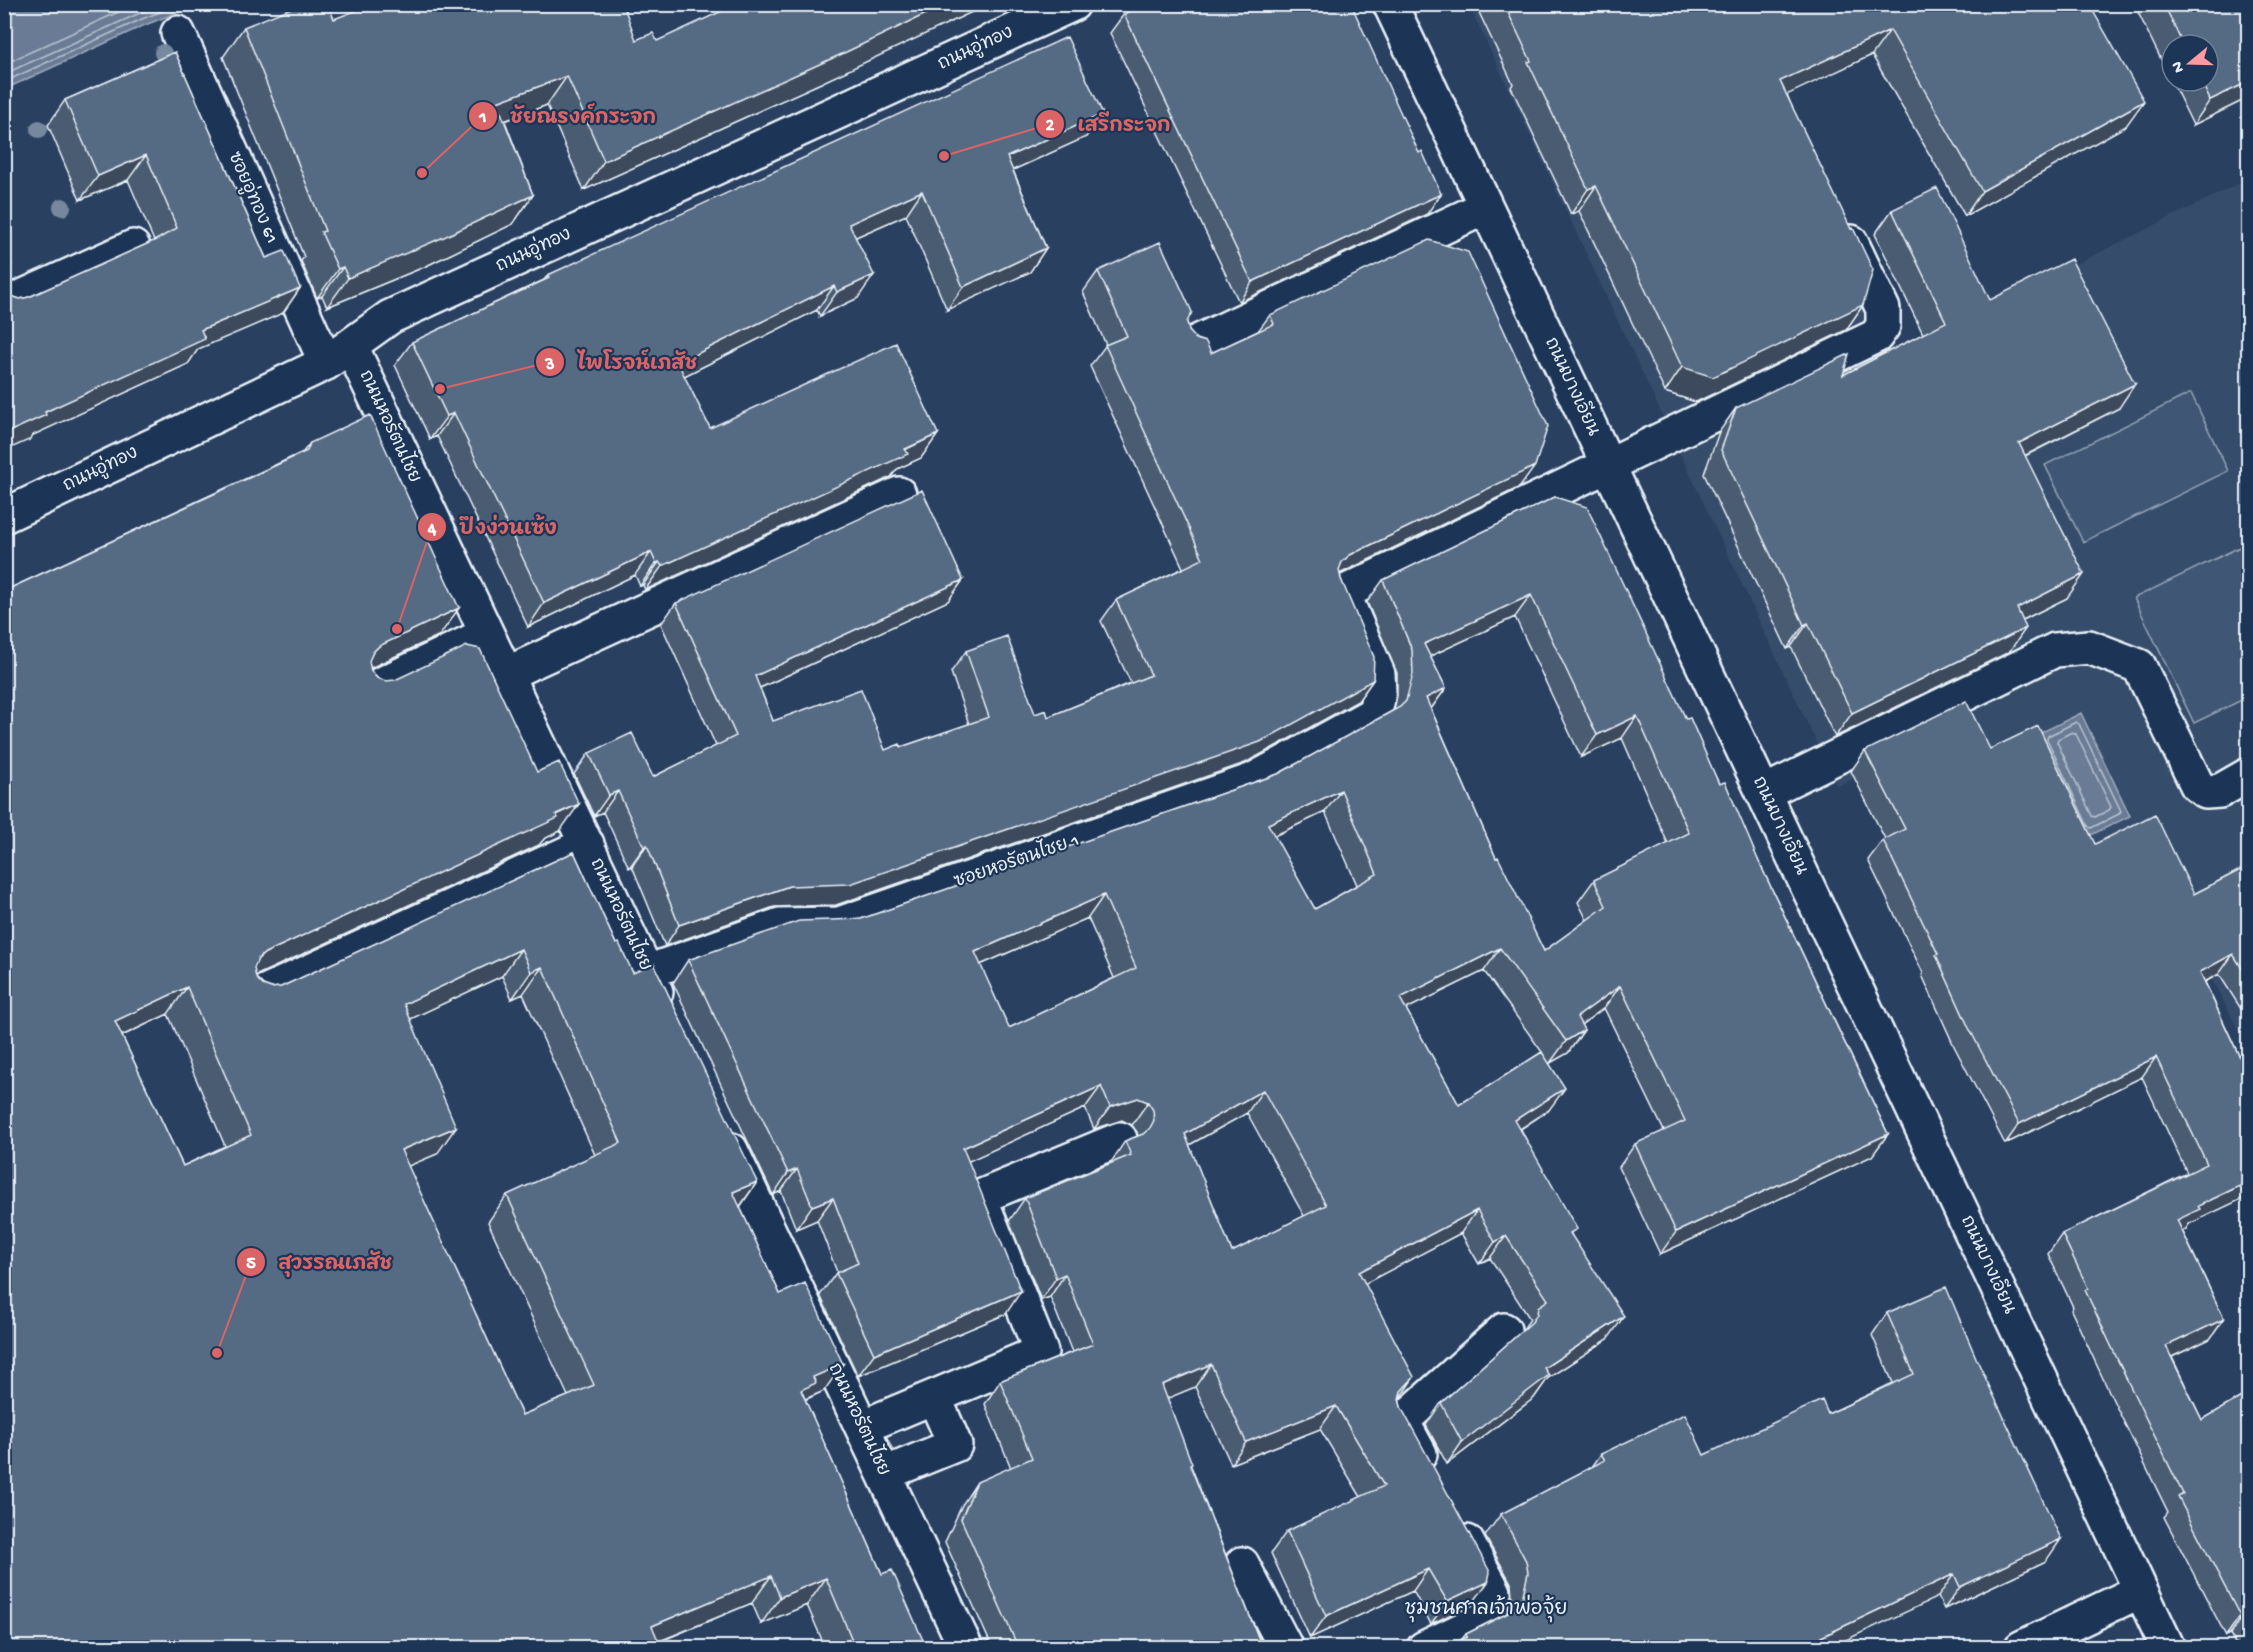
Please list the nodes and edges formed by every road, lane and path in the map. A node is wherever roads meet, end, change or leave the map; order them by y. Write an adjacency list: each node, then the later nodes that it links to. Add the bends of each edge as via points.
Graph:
1 (1073, 4): 9 (street, ถนนอู่ทอง, via 390,317)
2 (1390, 4): 4 (street, ถนนบางเอียน)
3 (178, 33): 9 (street, ซอยอู่ทอง 61)
4 (1486, 207): 8 (street); 10 (street, ถนนบางเอียน)
5 (1837, 213): 10 (street, via 1883,309 1883,326 1876,336)
6 (133, 247): 7 (street)
7 (4, 305)
8 (1191, 345)
9 (338, 354): 12 (street, ถนนอู่ทอง); 13 (street, ถนนหอรัตนไชย)
10 (1608, 464): 17 (street, ถนนบางเอียน); 19 (street, ซอยหอรัตนไชย 1, via 1343,593 1378,674 1375,713 1253,780 839,924 780,925)
11 (899, 494): 14 (street)
12 (4, 516)
13 (487, 634): 14 (street, ถนนหอรัตนไชย); 15 (street)
14 (506, 674): 18 (street, ถนนหอรัตนไชย)
15 (369, 690)
16 (2248, 775): 17 (street, via 2220,791 2206,792 2197,785 2139,666 2089,646 2055,650)
17 (1763, 793): 31 (street, ถนนบางเอียน)
18 (587, 844): 19 (street, ถนนหอรัตนไชย); 20 (street)
19 (647, 972): 21 (street, ถนนหอรัตนไชย)
20 (254, 997)
21 (671, 1023)
22 (720, 1126): 26 (street, ถนนหอรัตนไชย)
23 (1120, 1139): 25 (street, via 980,1197 1041,1352)
24 (1504, 1330): 28 (street, via 1402,1421)
25 (934, 1397): 26 (street); 27 (street, via 955,1445)
26 (862, 1427): 27 (street, ถนนหอรัตนไชย)
27 (884, 1474): 32 (street, ถนนหอรัตนไชย)
28 (1435, 1481)
29 (1451, 1512): 34 (street, via 1494,1592 1492,1606 1488,1617)
30 (1242, 1564): 33 (street)
31 (2140, 1591): 35 (street); 36 (street, ถนนบางเอียน)
32 (966, 1647)
33 (1286, 1647)
34 (1424, 1647)
35 (2021, 1647)
36 (2168, 1647)

